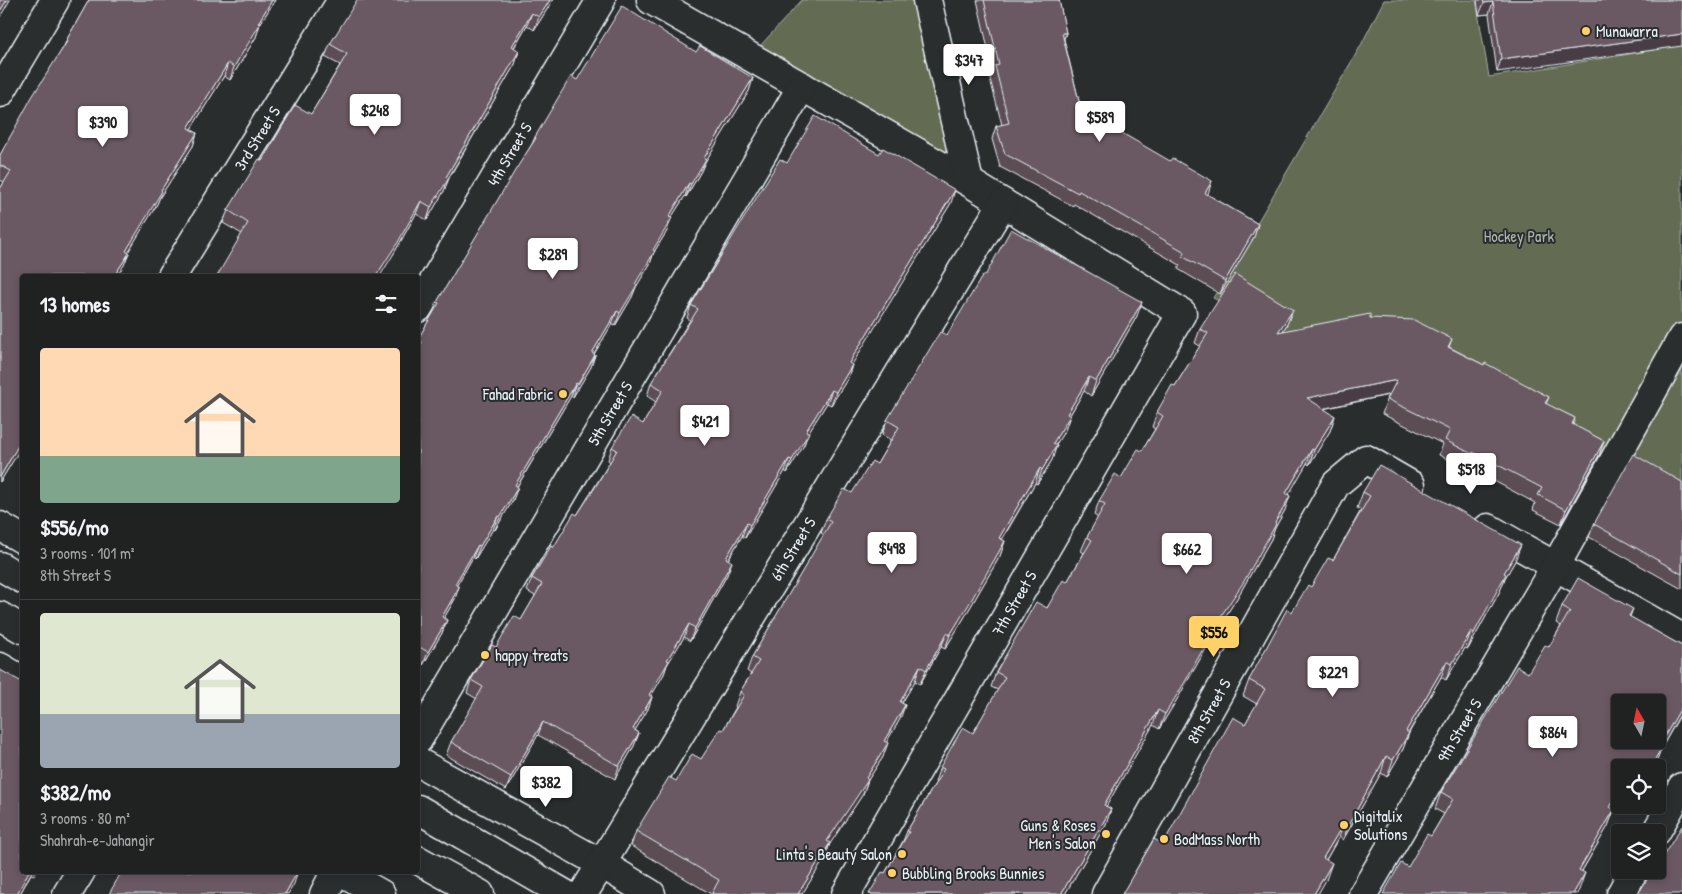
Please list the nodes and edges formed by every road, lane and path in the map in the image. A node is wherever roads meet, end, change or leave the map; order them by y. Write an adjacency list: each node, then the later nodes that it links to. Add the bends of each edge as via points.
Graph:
1 (56, 0): 7 (street)
2 (342, 0): 10 (street, 3rd Street S)
3 (601, 0): 11 (street, 4th Street S)
4 (651, 0): 6 (street)
5 (927, 0): 8 (street)
6 (802, 86): 8 (street); 23 (street, 5th Street S)
7 (0, 93)
8 (969, 182): 9 (street)
9 (1003, 203): 29 (street, 6th Street S); 41 (street, 7th Street S, via 1182,313)
10 (173, 274)
11 (420, 305)
12 (1682, 338): 16 (street, 9th Street S)
13 (1435, 498): 42 (street, 8th Street S, via 1366,459 1336,484)
14 (1469, 518): 16 (street)
15 (0, 566): 17 (street)
16 (1555, 567): 20 (street); 43 (street, 9th Street S)
17 (20, 578)
18 (0, 616): 19 (street)
19 (20, 628)
20 (1682, 638)
21 (0, 667): 22 (street)
22 (20, 679)
23 (420, 737)
24 (420, 763): 29 (street)
25 (1682, 787): 27 (street)
26 (420, 810): 38 (street)
27 (1661, 824)
28 (420, 861): 37 (street)
29 (602, 864): 39 (street, 6th Street S); 40 (street)
30 (78, 874): 34 (street)
31 (334, 874): 35 (street)
32 (345, 874): 36 (street)
33 (1629, 879): 44 (street)
34 (67, 894)
35 (324, 894)
36 (381, 894)
37 (480, 894)
38 (565, 894)
39 (584, 894)
40 (651, 894)
41 (846, 894)
42 (1106, 894)
43 (1363, 894)
44 (1621, 894)

